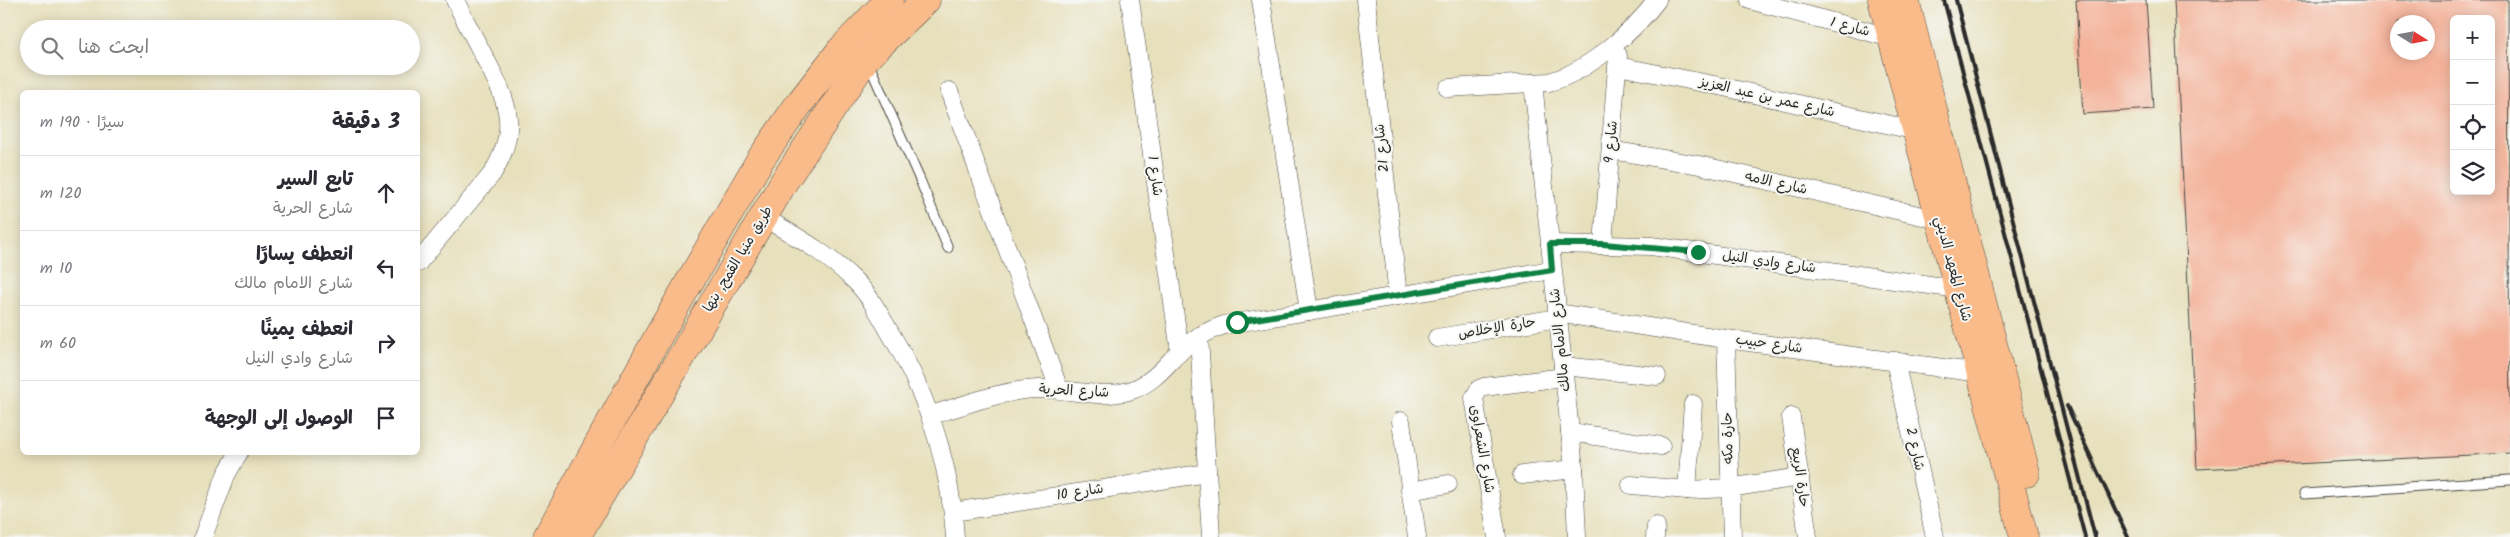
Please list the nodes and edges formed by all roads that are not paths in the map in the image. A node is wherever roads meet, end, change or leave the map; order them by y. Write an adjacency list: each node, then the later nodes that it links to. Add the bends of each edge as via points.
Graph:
1 (454, 0): 27 (street, via 504,95 509,128 506,144 492,174)
2 (889, 0): 20 (main road, via 841,50)
3 (926, 0): 13 (main road, طريق منيا القمح, بنها)
4 (1130, 0): 36 (street, شارع 1)
5 (1261, 0): 31 (street)
6 (1366, 0): 30 (street, شارع 21)
7 (1657, 0): 12 (street)
8 (1750, 0): 11 (street, شارع 1)
9 (1882, 0): 11 (main road, شارع المعهد الديني)
10 (1905, 0): 73 (main road, شارع المعهد الديني)
11 (1892, 38): 18 (main road, شارع المعهد الديني)
12 (1619, 40): 14 (street, شارع 9); 15 (street, via 1568,76)
13 (866, 58): 21 (main road, طريق منيا القمح, بنها); 26 (lane)
14 (1618, 66): 18 (street, شارع عمر بن عبد العزيز, via 1724,86); 19 (street, شارع 9)
15 (1533, 83): 16 (street); 24 (street, شارع الامام مالك)
16 (1448, 88)
17 (948, 91): 41 (street)
18 (1916, 131): 23 (main road, شارع المعهد الديني)
19 (1611, 150): 23 (street, شارع الامه, via 1699,165); 25 (street, شارع 9)
20 (760, 160): 21 (main road); 62 (main road)
21 (785, 180): 22 (main road, طريق منيا القمح, بنها)
22 (762, 217): 43 (street, via 822,252 858,284 907,360); 63 (main road, طريق منيا القمح, بنها)
23 (1940, 220): 29 (main road, شارع المعهد الديني)
24 (1550, 244): 25 (street, شارع وادي النيل); 28 (street, شارع الامام مالك)
25 (1603, 244): 29 (street, شارع وادي النيل, via 1698,252)
26 (948, 248)
27 (420, 261)
28 (1552, 270): 30 (street, شارع الحرية); 32 (street, شارع الامام مالك)
29 (1958, 290): 39 (main road, شارع المعهد الديني)
30 (1398, 296): 31 (street, شارع الحرية)
31 (1309, 311): 33 (street, شارع الحرية, via 1224,325)
32 (1558, 315): 34 (street, حارة الإخلاص); 35 (street, شارع حبيب); 38 (street, شارع الامام مالك)
33 (1199, 336): 36 (street, شارع الحرية); 50 (street)
34 (1437, 338)
35 (1726, 339): 37 (street, شارع حبيب); 56 (street, حارة مكه)
36 (1180, 352): 41 (street, شارع الحرية, via 1154,378 1132,390 1108,394)
37 (1895, 361): 39 (street, شارع حبيب); 71 (street, شارع 2)
38 (1564, 371): 40 (street); 46 (street, شارع الامام مالك); 67 (street, شارع الشعراوى, via 1484,387 1475,393)
39 (1980, 372): 72 (main road, شارع المعهد الديني)
40 (1657, 376)
41 (1058, 389): 43 (street, شارع الحرية, via 1017,390)
42 (1693, 404): 57 (street)
43 (931, 415): 60 (street, via 948,474)
44 (1791, 417): 52 (street, حارة الربيع)
45 (1401, 421): 58 (street)
46 (1570, 432): 47 (street); 49 (street, شارع الامام مالك)
47 (1661, 446)
48 (237, 455): 61 (street, via 226,475)
49 (1574, 470): 51 (street); 68 (street, شارع الامام مالك)
50 (1207, 473): 60 (street, شارع 10); 65 (street)
51 (1522, 475)
52 (1800, 477): 56 (street); 70 (street, حارة الربيع)
53 (2510, 480): 59 (lane)
54 (1448, 484): 58 (street)
55 (1631, 485): 57 (street)
56 (1729, 488): 57 (street); 69 (street, حارة مكه)
57 (1686, 490)
58 (1410, 491): 66 (street)
59 (2304, 494)
60 (953, 512): 64 (street)
61 (203, 537)
62 (547, 537)
63 (576, 537)
64 (955, 537)
65 (1211, 537)
66 (1417, 537)
67 (1497, 537)
68 (1577, 537)
69 (1732, 537)
70 (1808, 537)
71 (1935, 537)
72 (2024, 537)
73 (2043, 537)

